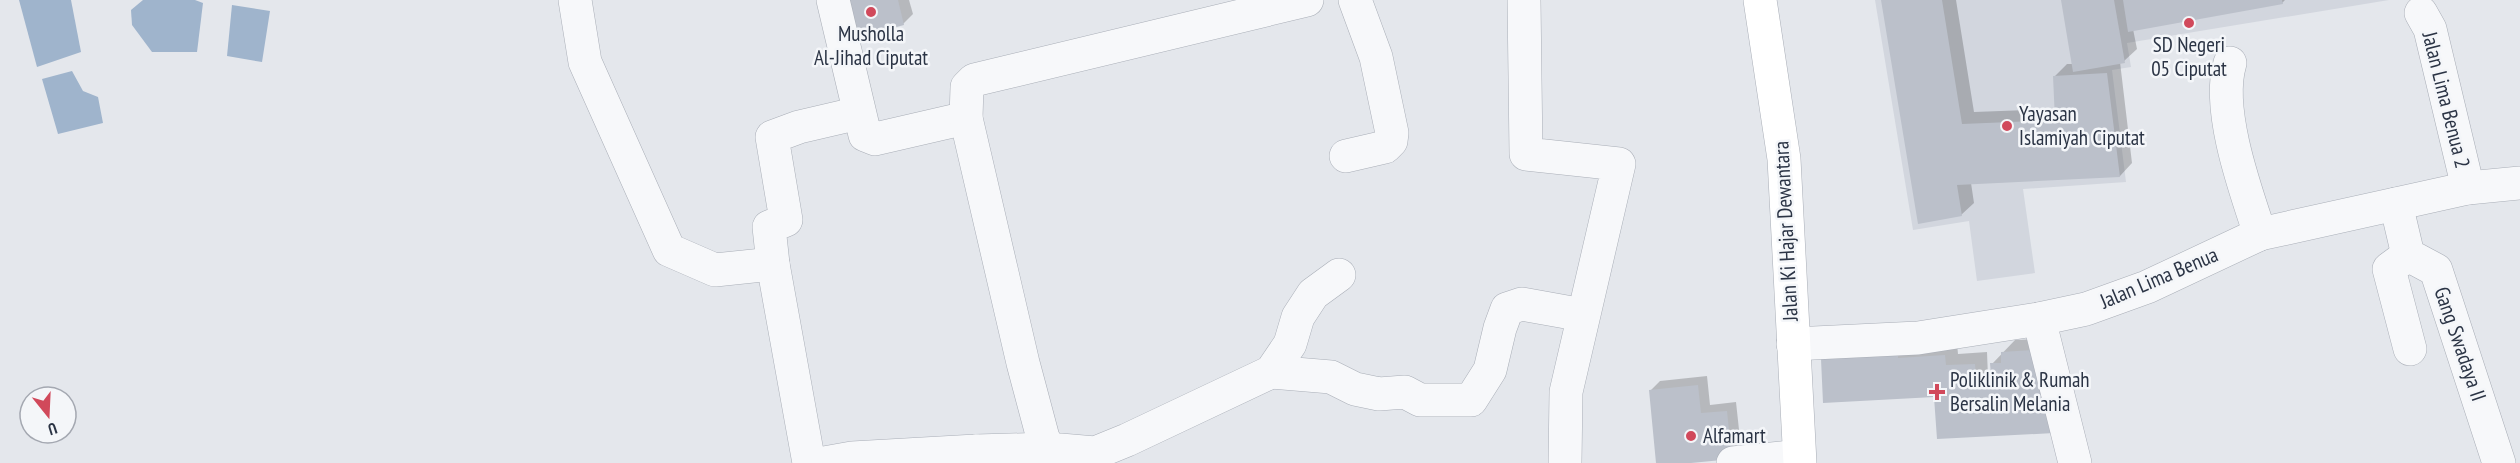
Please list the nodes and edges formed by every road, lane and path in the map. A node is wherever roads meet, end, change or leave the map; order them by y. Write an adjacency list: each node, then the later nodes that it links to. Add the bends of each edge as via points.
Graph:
1 (575, 0): 17 (street, via 585,62 669,250 715,270)
2 (833, 0): 9 (street)
3 (1307, 0): 10 (street, via 974,80 967,87)
4 (1355, 0): 11 (street, via 1376,57 1392,133 1385,147)
5 (1524, 0): 19 (street, via 1526,154 1619,164)
6 (1761, 0): 21 (main road, Jalan Ki Hajar Dewantara, via 1784,159)
7 (2421, 13): 13 (street, Jalan Lima Benua 2, via 2430,29)
8 (2230, 63): 15 (street, via 2225,93 2238,170)
9 (859, 113): 10 (street, via 865,135 875,139); 17 (street, via 772,136 786,220 769,227)
10 (966, 118): 24 (street, via 1023,363)
11 (1346, 156)
12 (2520, 183): 13 (street, Jalan Lima Benua)
13 (2468, 188): 14 (street, Jalan Lima Benua)
14 (2396, 204): 15 (street, Jalan Lima Benua); 16 (street)
15 (2260, 234): 20 (street, Jalan Lima Benua, via 2147,287 2086,309)
16 (2409, 255): 22 (street, via 2389,269); 33 (street, Gang Swadaya II, via 2436,270)
17 (773, 264): 28 (street)
18 (1339, 275): 23 (street, via 1313,294 1298,317 1290,344)
19 (1583, 315): 23 (street, via 1522,304 1507,309 1490,370 1471,400 1420,400 1405,392 1379,394 1355,389 1330,377); 30 (street, via 1566,392)
20 (2039, 319): 21 (street, Jalan Lima Benua, via 1918,338); 32 (street)
21 (1793, 344): 27 (main road, Jalan Ki Hajar Dewantara)
22 (2410, 349)
23 (1270, 372): 25 (street)
24 (1049, 448): 25 (street, via 1095,453); 26 (street)
25 (1131, 451)
26 (976, 457): 29 (street, via 852,458)
27 (1799, 460): 31 (street)
28 (809, 463)
29 (824, 463)
30 (1565, 463)
31 (1733, 463)
32 (2075, 463)
33 (2499, 463)

